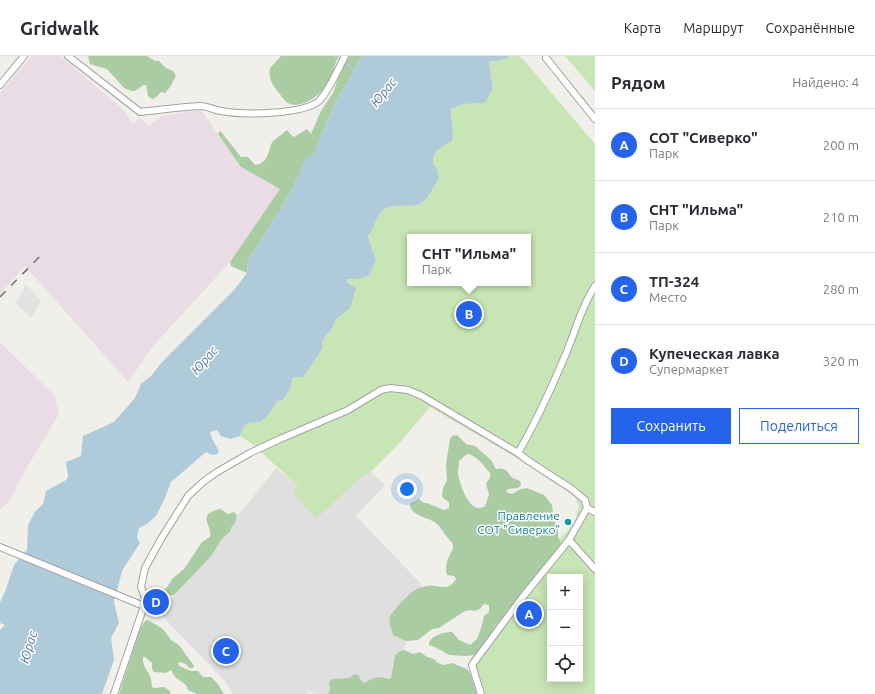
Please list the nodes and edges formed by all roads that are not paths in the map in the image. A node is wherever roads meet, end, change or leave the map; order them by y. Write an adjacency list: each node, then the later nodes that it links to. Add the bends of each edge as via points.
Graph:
1 (24, 56): 5 (street)
2 (68, 56): 3 (street, via 140,112 202,106 219,111 250,114 310,106 319,100 328,88)
3 (345, 56)
4 (545, 57): 6 (street)
5 (0, 85)
6 (595, 119)
7 (595, 286): 8 (street, via 545,401)
8 (518, 452): 9 (street, via 586,500); 14 (street, via 422,396 408,390 381,390 348,410 250,453 203,482 188,496 145,568 141,587 146,600)
9 (587, 508): 10 (street); 11 (street)
10 (595, 512)
11 (569, 540): 13 (street); 16 (street, via 472,665)
12 (0, 547): 14 (street)
13 (595, 569)
14 (144, 606): 15 (street)
15 (114, 694)
16 (481, 694)

